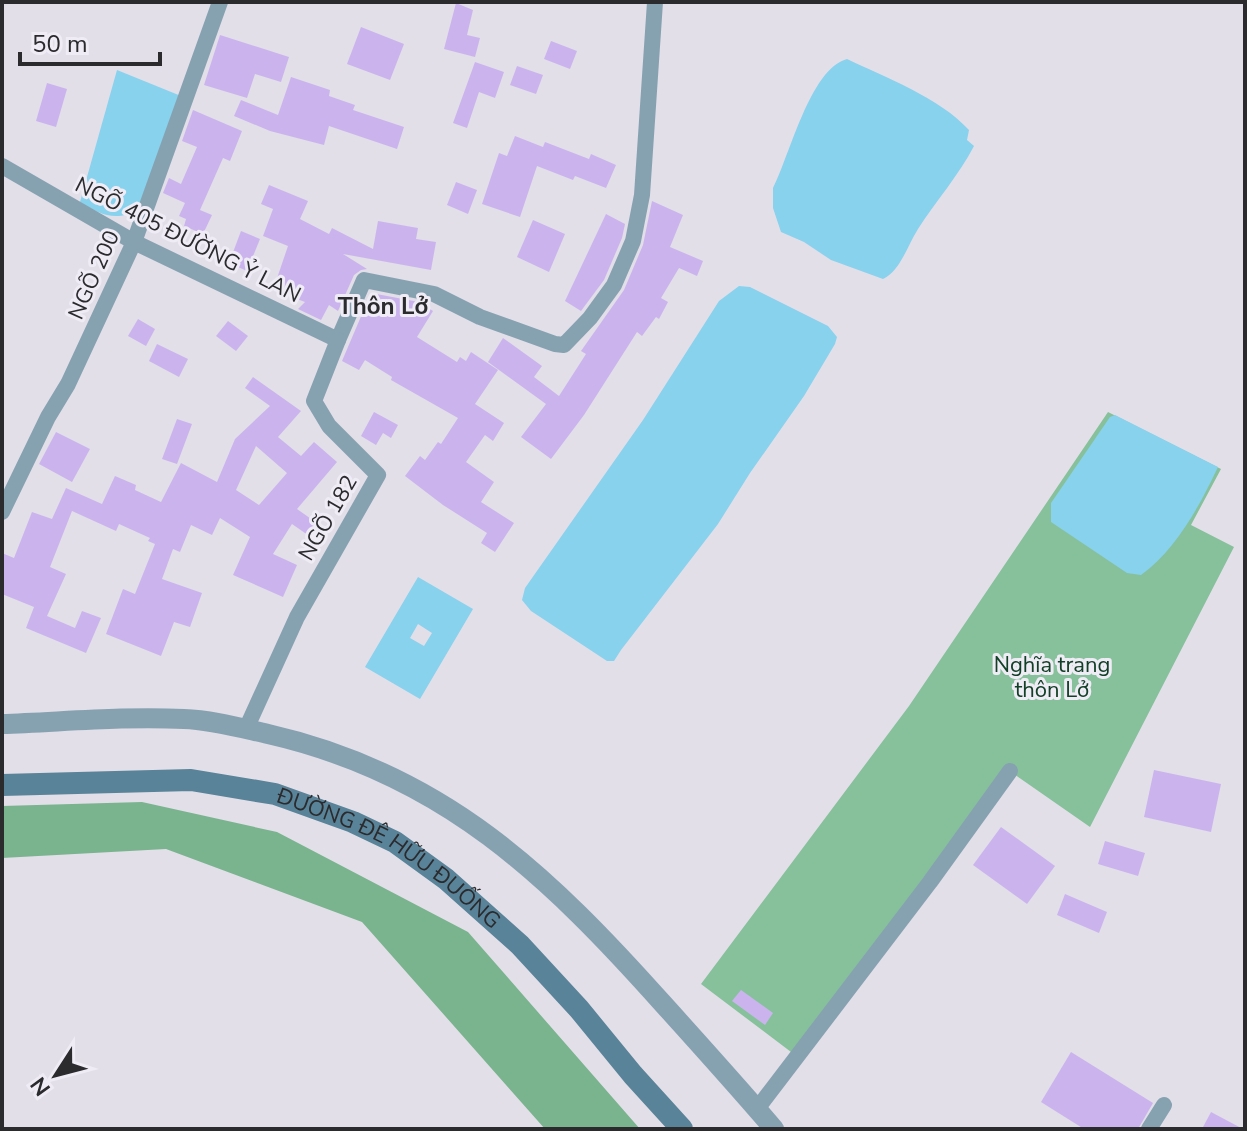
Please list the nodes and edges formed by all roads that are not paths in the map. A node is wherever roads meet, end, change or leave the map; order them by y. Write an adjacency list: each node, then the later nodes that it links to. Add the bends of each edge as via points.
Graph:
1 (220, 2): 4 (street, NGÕ 200)
2 (655, 2): 5 (street, via 642,195 633,241 614,285 569,342 555,344 434,294 364,280)
3 (2, 166): 4 (street, NGÕ 405 ĐƯỜNG Ỷ LAN)
4 (134, 242): 5 (street, NGÕ 405 ĐƯỜNG Ỷ LAN); 6 (street, NGÕ 200)
5 (338, 340): 8 (street, NGÕ 182, via 314,401 329,426 378,475 297,617)
6 (2, 512)
7 (2, 724): 8 (street, via 186,719)
8 (246, 729): 12 (street, via 309,743 363,763 476,826 534,870 608,942)
9 (1010, 771): 12 (street)
10 (2, 785): 13 (main road, ĐƯỜNG ĐÊ HỮU ĐUỐNG, via 191,780 275,794 395,842 520,945)
11 (1164, 1105): 17 (street)
12 (757, 1109): 16 (street)
13 (668, 1111): 14 (main road, ĐƯỜNG ĐÊ HỮU ĐUỐNG); 15 (main road)
14 (682, 1129)
15 (689, 1129)
16 (774, 1129)
17 (1149, 1129)

